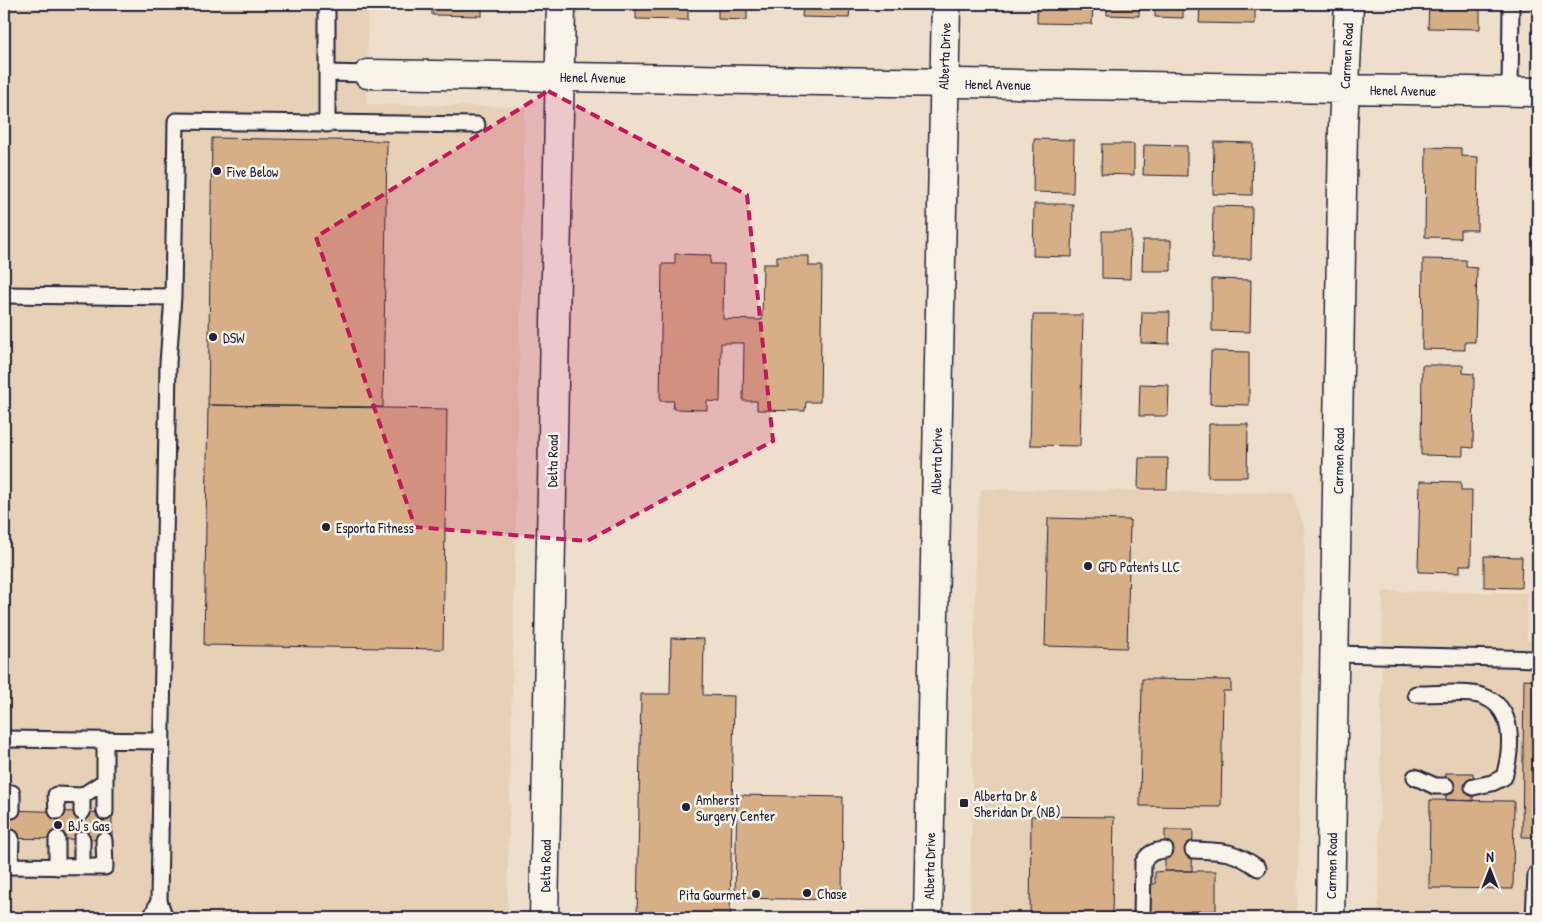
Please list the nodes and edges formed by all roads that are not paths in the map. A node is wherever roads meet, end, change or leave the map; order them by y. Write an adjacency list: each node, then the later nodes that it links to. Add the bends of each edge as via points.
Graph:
1 (327, 4): 6 (lane)
2 (561, 4): 8 (street, Delta Road)
3 (946, 4): 9 (street, Alberta Drive)
4 (1349, 4): 10 (street, Carmen Road)
5 (1512, 4): 11 (lane)
6 (327, 73): 7 (lane); 13 (lane)
7 (368, 74): 8 (street, Henel Avenue)
8 (560, 76): 9 (street, Henel Avenue); 47 (street, Delta Road)
9 (943, 83): 10 (street, Henel Avenue); 48 (street, Alberta Drive)
10 (1344, 89): 11 (street, Henel Avenue); 17 (street, Carmen Road)
11 (1510, 92): 12 (street, Henel Avenue)
12 (1538, 92)
13 (327, 124): 14 (lane); 16 (lane, via 176,122)
14 (477, 125)
15 (4, 295): 16 (lane)
16 (173, 297): 22 (lane, via 168,372)
17 (1335, 654): 18 (lane); 50 (street, Carmen Road)
18 (1538, 660)
19 (1416, 694): 26 (lane, via 1480,695 1495,702 1505,714 1509,731 1504,777 1492,784)
20 (4, 739): 21 (lane)
21 (105, 741): 22 (lane); 24 (lane)
22 (162, 742): 44 (lane)
23 (1415, 777): 25 (lane, via 1435,786)
24 (105, 781): 28 (lane); 32 (lane)
25 (1446, 786)
26 (1473, 787)
27 (4, 793): 29 (lane, via 12,793)
28 (82, 796): 30 (lane, via 56,795); 31 (lane)
29 (12, 810)
30 (57, 811)
31 (82, 812)
32 (105, 812)
33 (11, 838): 39 (lane)
34 (57, 839): 40 (lane)
35 (82, 840): 41 (lane)
36 (104, 840): 41 (lane, via 105,868)
37 (1165, 850): 49 (lane, via 1156,850 1143,863)
38 (1192, 850): 42 (lane, via 1222,850 1241,855)
39 (7, 866): 40 (lane)
40 (57, 867): 41 (lane)
41 (82, 867)
42 (1258, 868)
43 (1536, 874): 51 (lane)
44 (159, 901): 45 (lane); 46 (lane)
45 (151, 918)
46 (165, 918)
47 (544, 918)
48 (928, 918)
49 (1142, 918)
50 (1330, 918)
51 (1534, 918)

